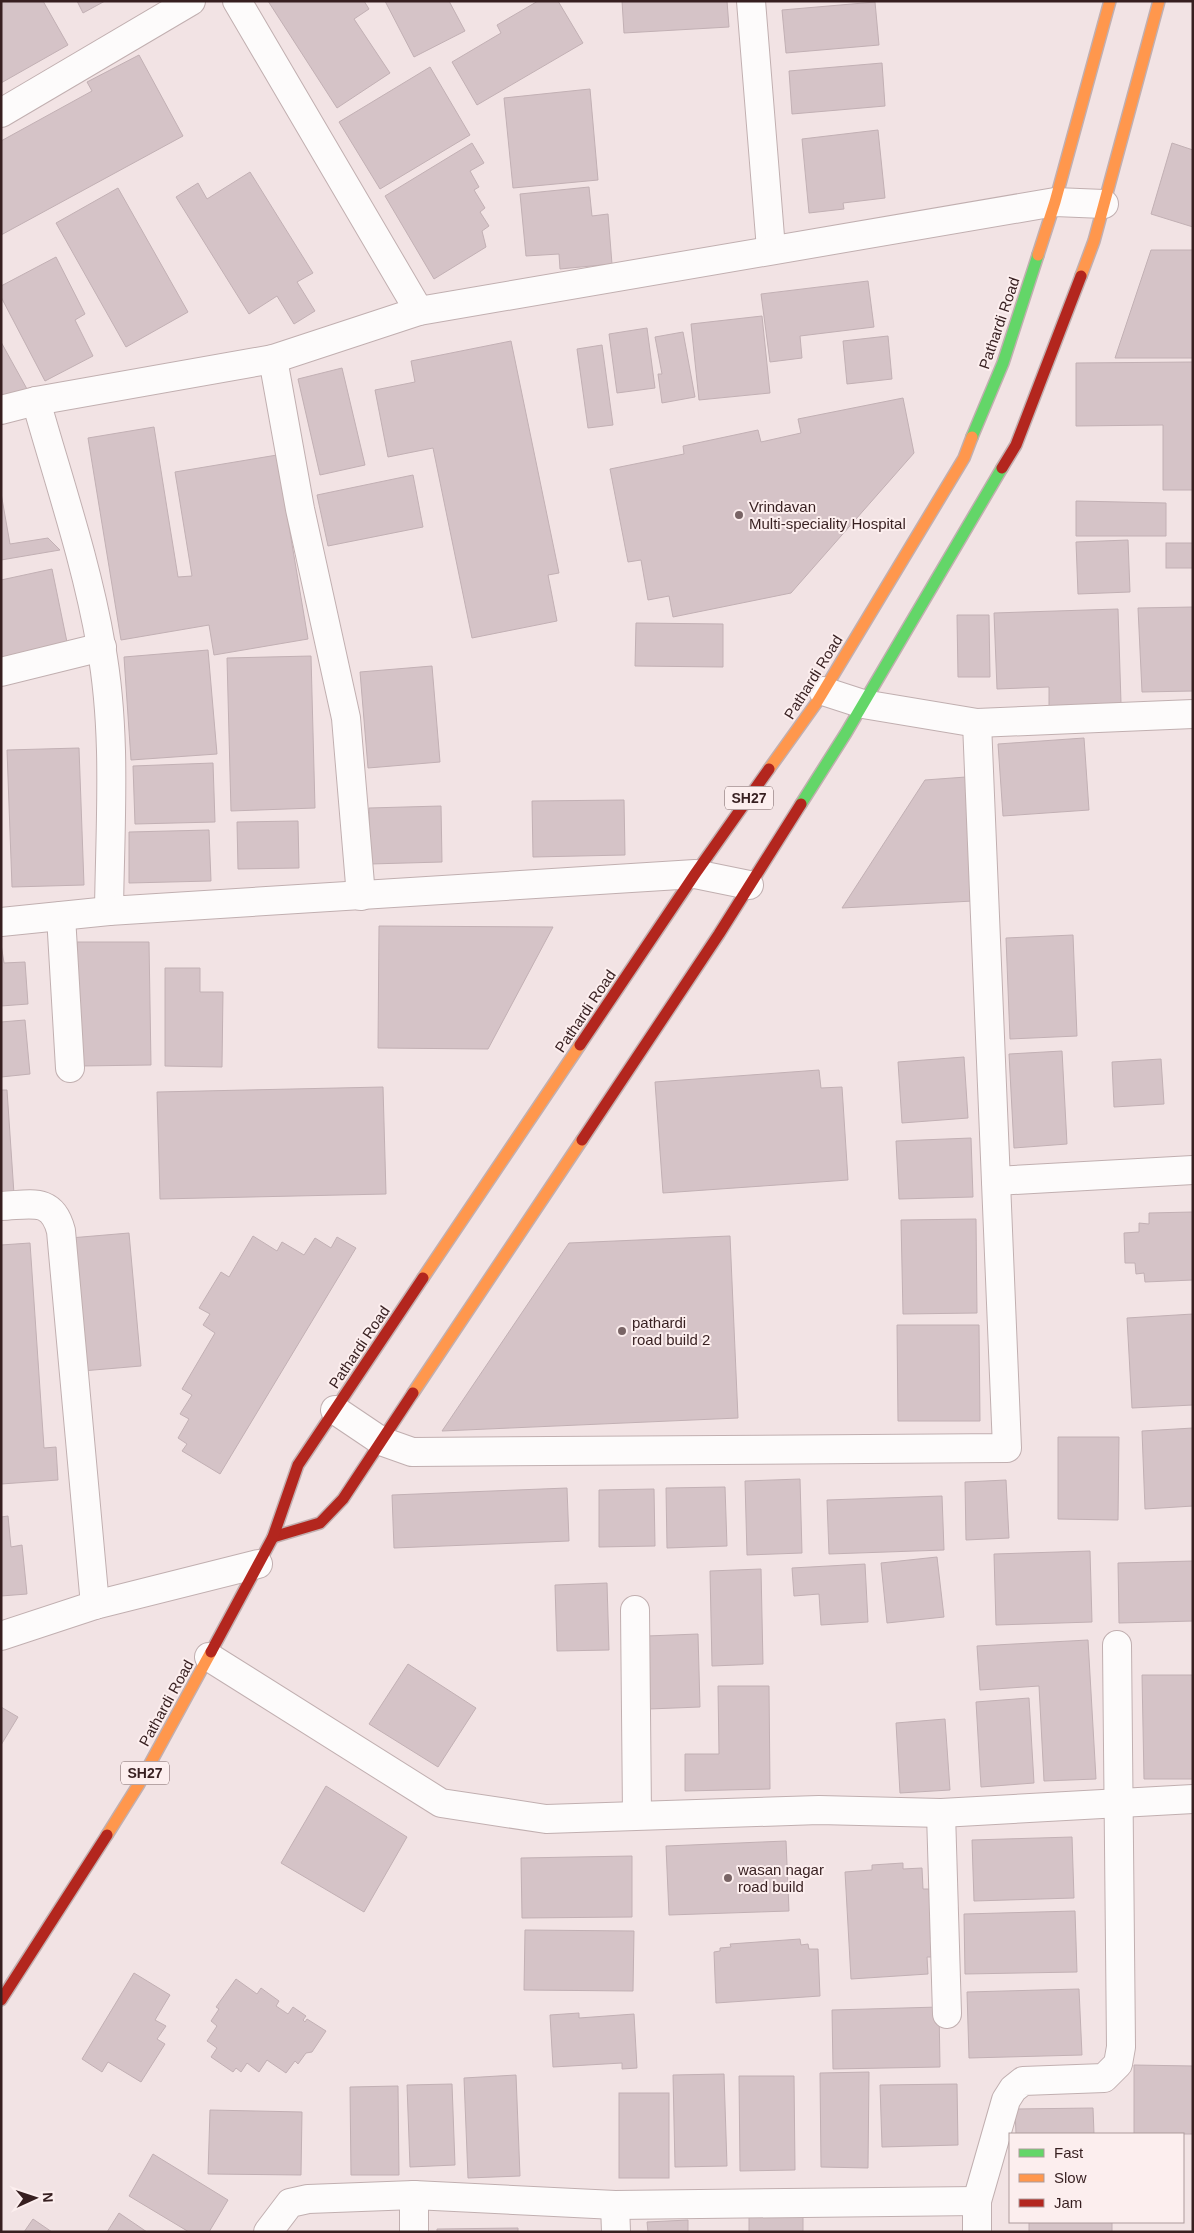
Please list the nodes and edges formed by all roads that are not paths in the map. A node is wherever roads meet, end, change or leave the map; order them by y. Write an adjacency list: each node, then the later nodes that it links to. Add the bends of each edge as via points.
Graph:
1 (191, 1): 6 (street)
2 (237, 1): 10 (street)
3 (751, 1): 9 (street)
4 (1110, 1): 7 (main road, Pathardi Road / SH27)
5 (1159, 1): 8 (main road)
6 (1, 113)
7 (1055, 202): 8 (street); 9 (street); 16 (main road, Pathardi Road / SH27, via 1003,362 964,458)
8 (1104, 204): 17 (main road, via 1094,241 1016,445)
9 (771, 249): 10 (street)
10 (419, 311): 11 (street)
11 (273, 359): 12 (street); 22 (street, via 300,509 346,718)
12 (36, 401): 13 (street); 14 (street)
13 (1, 410)
14 (102, 647): 15 (street); 23 (street, via 109,727)
15 (1, 672)
16 (823, 691): 17 (street); 20 (main road, Pathardi Road / SH27)
17 (863, 704): 19 (street); 21 (main road)
18 (1193, 714): 19 (street)
19 (977, 722): 28 (street)
20 (694, 874): 21 (street); 22 (street); 30 (main road, Pathardi Road / SH27)
21 (749, 885): 31 (main road)
22 (360, 896): 23 (street)
23 (110, 911): 24 (street)
24 (61, 916): 25 (street); 26 (street)
25 (1, 922)
26 (70, 1068)
27 (1193, 1170): 28 (street)
28 (996, 1182): 31 (street, via 1007,1448 412,1452)
29 (1, 1206): 34 (street, via 46,1206 57,1217 61,1231)
30 (335, 1410): 31 (street); 32 (main road, Pathardi Road / SH27, via 298,1465)
31 (381, 1441): 32 (main road, via 343,1499 320,1522)
32 (273, 1537): 33 (main road, Pathardi Road / SH27)
33 (258, 1564): 34 (street); 38 (main road, Pathardi Road / SH27)
34 (95, 1605): 36 (street)
35 (635, 1610): 42 (street)
36 (1, 1636)
37 (1116, 1645): 40 (street)
38 (209, 1657): 42 (street, via 441,1803 546,1819); 43 (main road, Pathardi Road / SH27, via 139,1784)
39 (1193, 1799): 40 (street)
40 (1118, 1803): 41 (street); 46 (street, via 1121,2047 1118,2064 1104,2078 1023,2081 1013,2089 1006,2100)
41 (941, 1813): 42 (street, via 819,1810); 44 (street)
42 (637, 1815)
43 (1, 2000)
44 (947, 2014)
45 (414, 2195): 47 (street); 48 (street, via 308,2199 290,2203); 49 (street)
46 (977, 2201): 47 (street); 51 (street)
47 (616, 2205): 50 (street)
48 (268, 2232)
49 (414, 2232)
50 (616, 2232)
51 (977, 2232)

